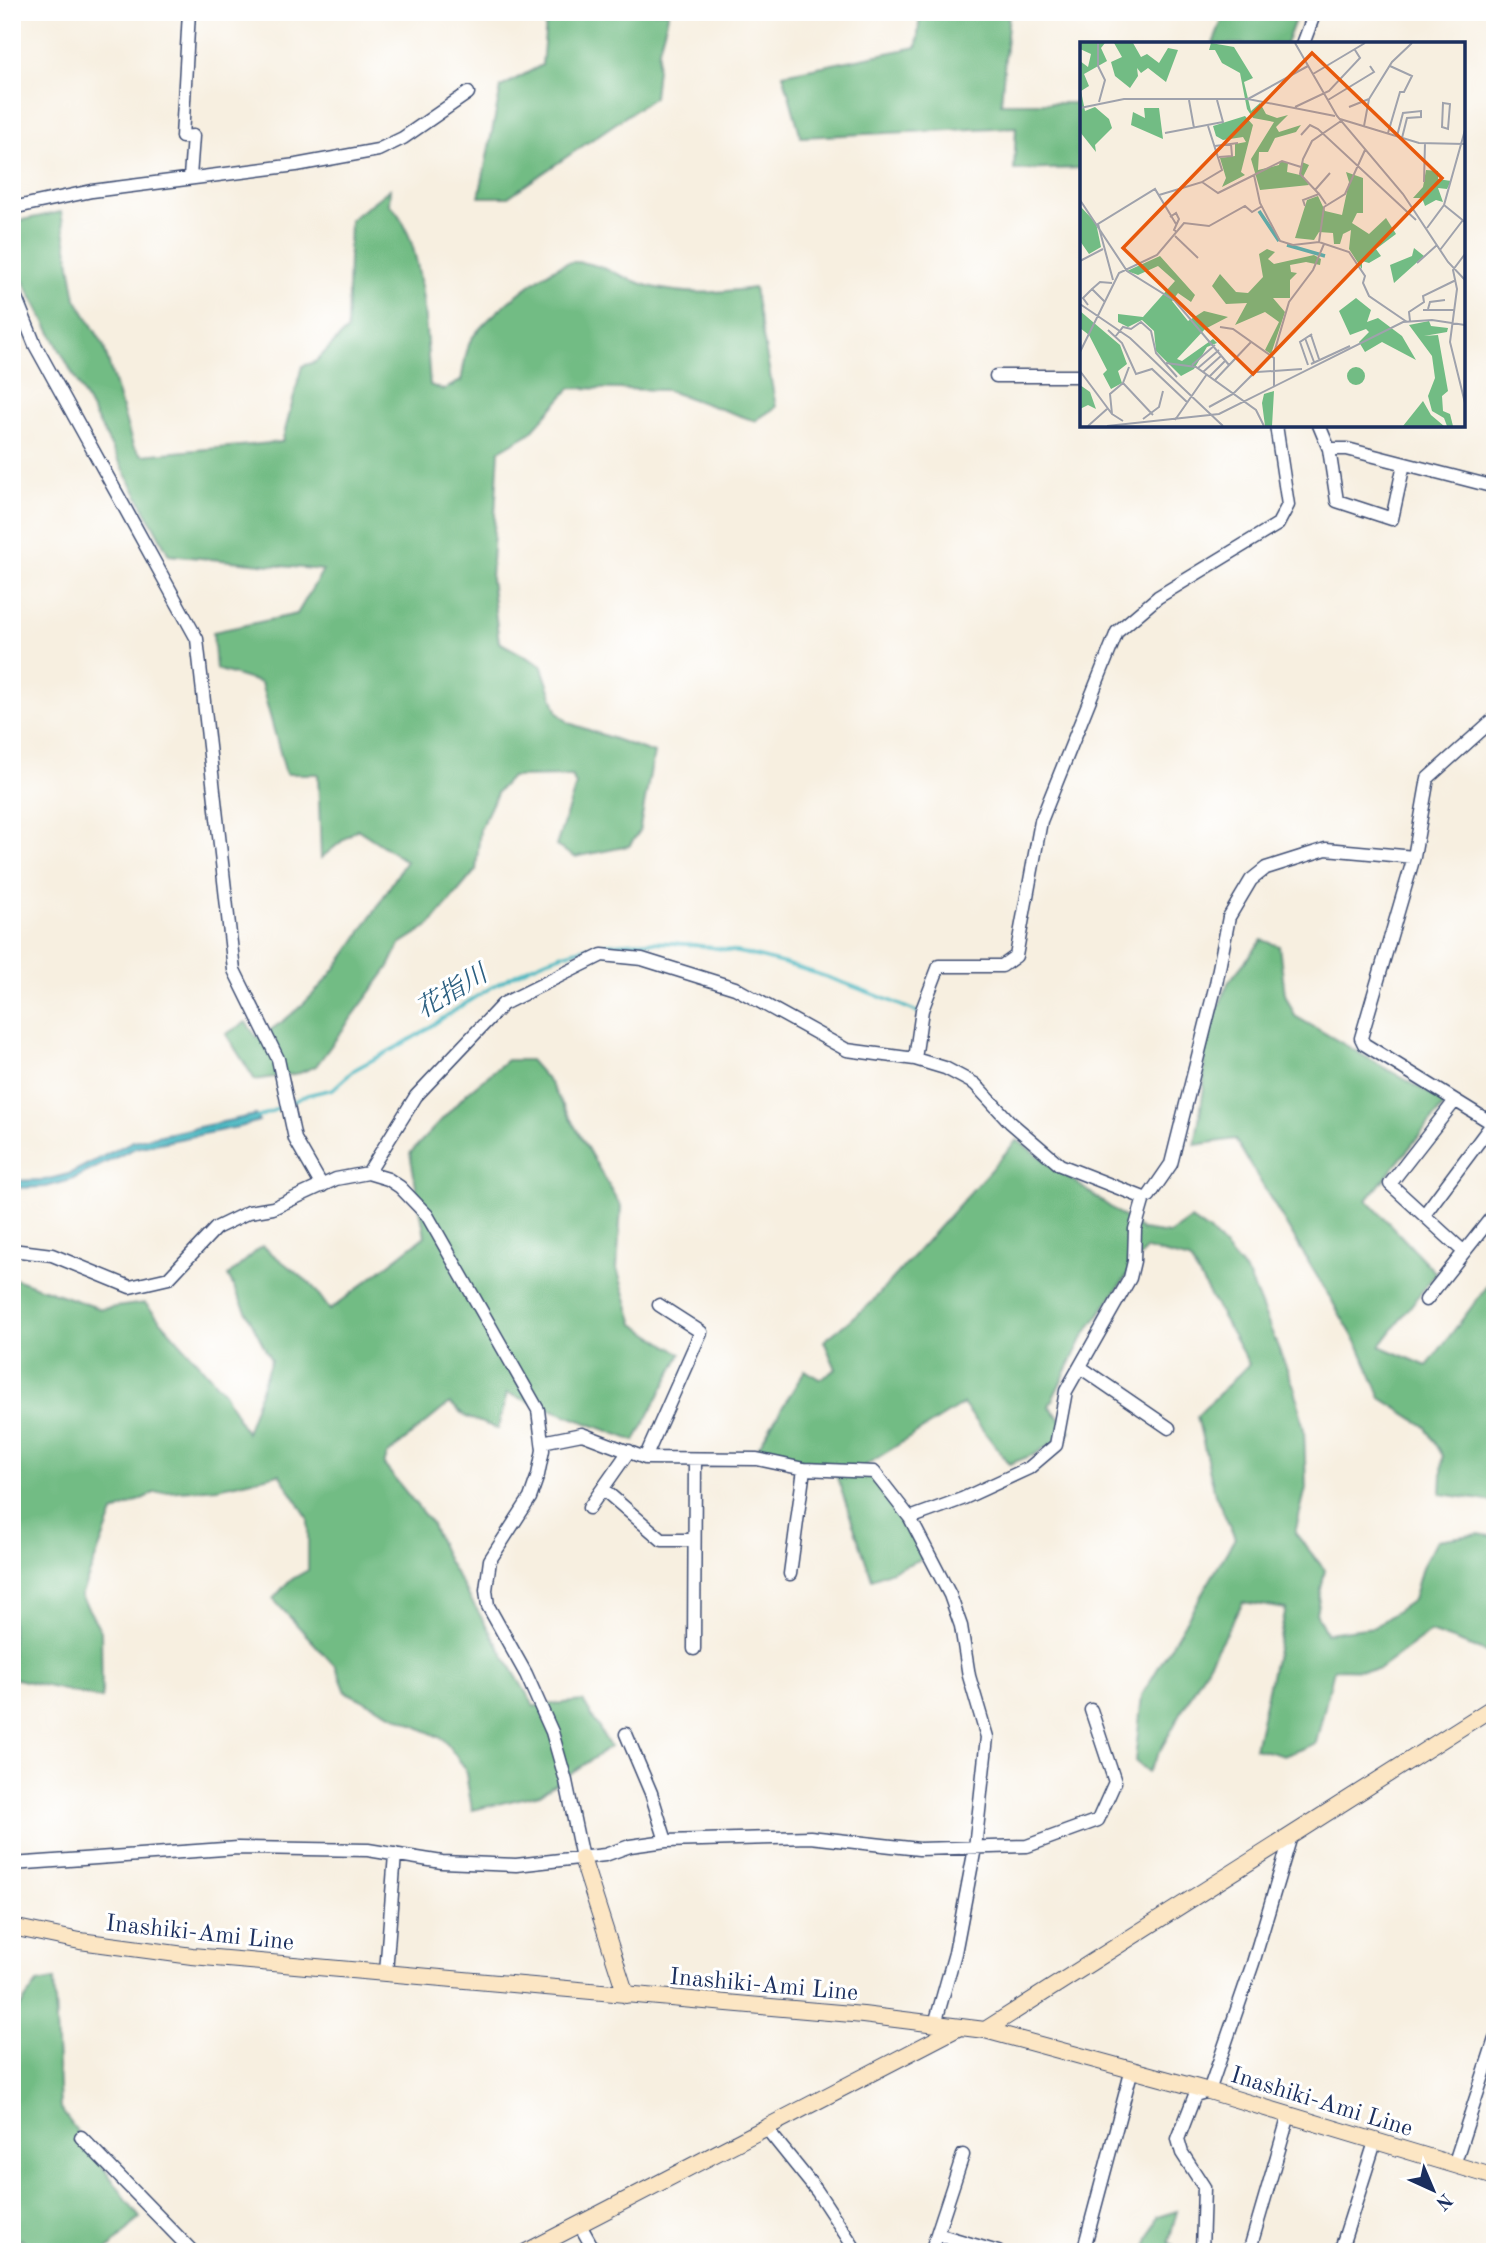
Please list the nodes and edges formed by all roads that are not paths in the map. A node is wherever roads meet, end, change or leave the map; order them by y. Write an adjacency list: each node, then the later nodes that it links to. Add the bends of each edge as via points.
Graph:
1 (189, 12): 5 (street, via 182,137 193,136)
2 (1315, 12): 3 (street)
3 (1304, 42)
4 (468, 93): 5 (street, via 403,138 377,149 308,163)
5 (190, 177): 6 (street)
6 (12, 208)
7 (12, 288): 21 (street, via 36,345 197,639 234,970 278,1059 295,1139)
8 (996, 376): 9 (street)
9 (1080, 376)
10 (1276, 427): 17 (street, via 1288,505 1278,524 1158,597 1117,632 1041,821 1016,956 1002,966 939,966 922,1010)
11 (1319, 427): 12 (street)
12 (1329, 449): 13 (street, via 1347,449); 13 (street, via 1337,501 1392,519)
13 (1404, 464): 14 (street)
14 (1495, 487)
15 (1495, 718): 16 (street, via 1428,778)
16 (1414, 857): 18 (street, via 1362,1038 1364,1044); 22 (street, via 1326,849 1266,868 1251,880 1228,916 1216,984 1171,1164)
17 (915, 1059): 20 (street, via 846,1050 735,988 642,960 602,955 503,1004 416,1096); 22 (street, via 975,1084 1060,1166)
18 (1454, 1102): 19 (street); 24 (street, via 1390,1184)
19 (1493, 1124): 24 (street)
20 (368, 1173): 21 (street); 31 (street, via 400,1187 427,1215 531,1393)
21 (323, 1186): 25 (street, via 293,1202 249,1212 216,1228 169,1278 130,1287 52,1255)
22 (1144, 1198): 29 (street, via 1135,1229 1130,1278)
23 (1495, 1213): 26 (street)
24 (1424, 1215): 26 (street)
25 (12, 1250)
26 (1464, 1252): 27 (street)
27 (1426, 1300)
28 (659, 1305): 33 (street, via 701,1332)
29 (1080, 1367): 30 (street); 38 (street, via 1062,1402 1056,1445 1047,1453 1029,1468)
30 (1169, 1427)
31 (542, 1442): 32 (street, via 582,1434); 49 (street, via 530,1498 490,1560 486,1590 494,1619 552,1732)
32 (629, 1451): 33 (street); 36 (street)
33 (645, 1458): 34 (street)
34 (695, 1459): 35 (street, via 757,1459); 39 (street)
35 (804, 1469): 38 (street, via 874,1472); 40 (street)
36 (603, 1489): 37 (street); 39 (street, via 662,1540)
37 (589, 1508)
38 (910, 1518): 47 (street, via 961,1626 969,1676 987,1737)
39 (694, 1540): 41 (street)
40 (790, 1574)
41 (694, 1649)
42 (1495, 1706): 45 (main road)
43 (1091, 1710): 47 (street, via 1115,1782 1098,1819 1027,1846)
44 (626, 1734): 46 (street)
45 (1291, 1836): 56 (main road); 59 (street)
46 (666, 1841): 47 (street, via 810,1836 919,1849); 49 (street)
47 (975, 1848): 54 (street, via 955,1953)
48 (395, 1854): 49 (street, via 442,1862 516,1865); 50 (street, via 238,1848); 52 (street)
49 (582, 1858): 53 (main road)
50 (12, 1864)
51 (12, 1927): 52 (main road, Inashiki-Ami Line, via 138,1950)
52 (386, 1973): 53 (main road, Inashiki-Ami Line)
53 (626, 1995): 54 (main road, Inashiki-Ami Line)
54 (935, 2024): 55 (main road, Inashiki-Ami Line)
55 (960, 2027): 56 (main road, Inashiki-Ami Line); 61 (main road)
56 (985, 2030): 58 (main road, Inashiki-Ami Line)
57 (1495, 2039): 65 (street)
58 (1132, 2069): 59 (main road, Inashiki-Ami Line); 75 (street)
59 (1209, 2091): 60 (main road, Inashiki-Ami Line); 76 (street, via 1195,2095 1178,2139 1204,2187)
60 (1289, 2115): 63 (main road, Inashiki-Ami Line); 77 (street)
61 (767, 2129): 67 (main road); 72 (street, via 817,2191)
62 (81, 2137): 69 (street)
63 (1375, 2142): 65 (main road, Inashiki-Ami Line); 78 (street)
64 (963, 2155): 68 (street)
65 (1454, 2165): 66 (main road, Inashiki-Ami Line)
66 (1495, 2177)
67 (580, 2225): 70 (main road); 71 (street)
68 (937, 2234): 73 (street); 74 (street)
69 (193, 2252)
70 (526, 2252)
71 (595, 2252)
72 (857, 2252)
73 (931, 2252)
74 (998, 2252)
75 (1083, 2252)
76 (1202, 2252)
77 (1249, 2252)
78 (1340, 2252)

